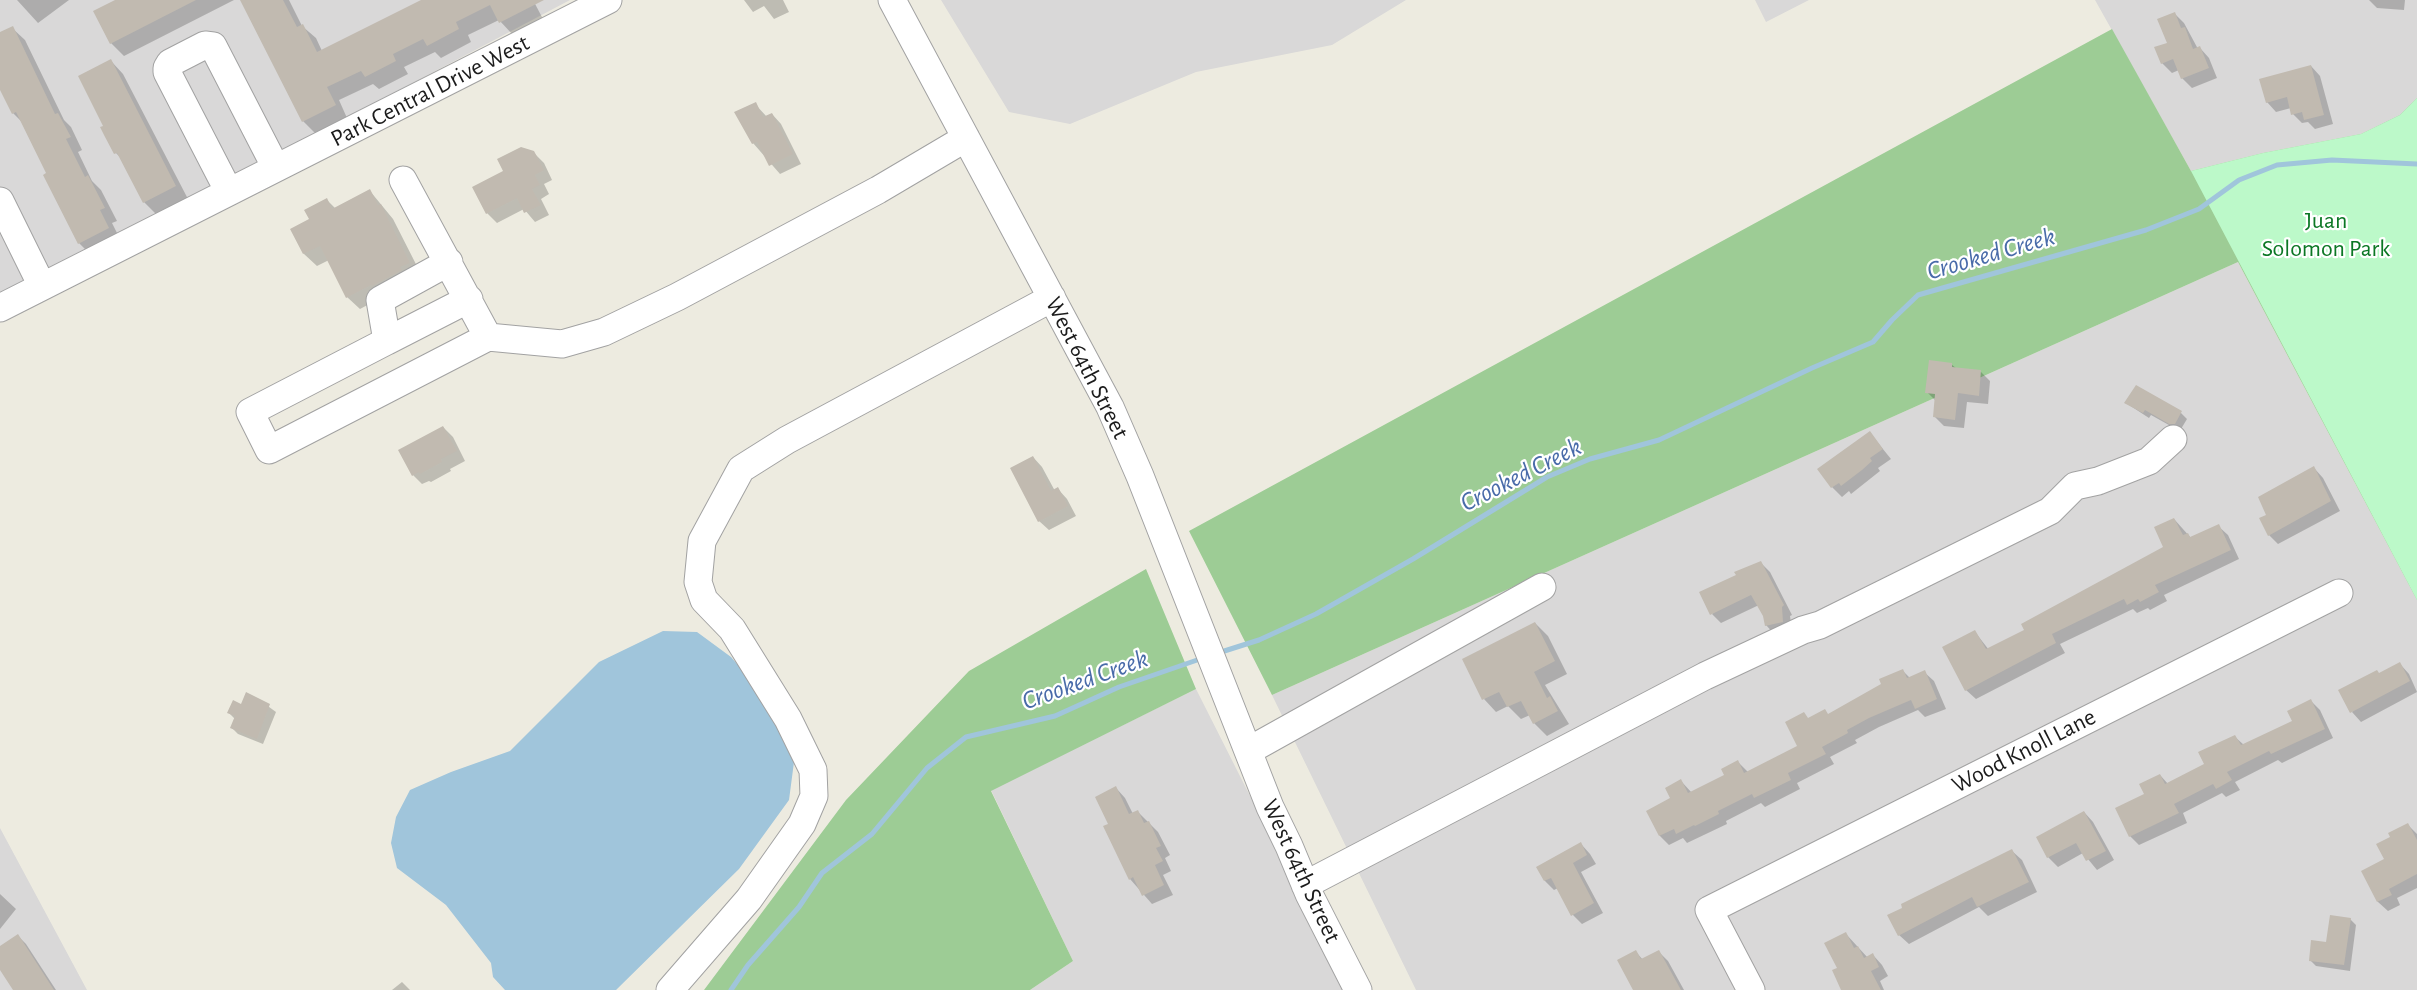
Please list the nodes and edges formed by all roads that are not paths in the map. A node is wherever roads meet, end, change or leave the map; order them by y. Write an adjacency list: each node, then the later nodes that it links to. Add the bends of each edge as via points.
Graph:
1 (608, 0): 3 (street, Park Central Drive West)
2 (892, 0): 4 (street, West 64th Street)
3 (580, 6): 5 (street, Park Central Drive West)
4 (966, 138): 11 (street, West 64th Street); 14 (street, via 765,251 604,332 562,344)
5 (276, 168): 7 (street, Park Central Drive West); 7 (street, via 213,46 206,45 170,63 167,72)
6 (403, 180): 9 (street)
7 (229, 192): 10 (street, Park Central Drive West)
8 (0, 201): 10 (street)
9 (449, 262): 12 (street); 15 (street, via 380,300)
10 (42, 286): 13 (street, Park Central Drive West)
11 (1052, 298): 19 (street, West 64th Street, via 1110,407); 21 (street, via 741,469 702,541 698,582 704,600 732,629 788,719 813,770 814,796 802,824 748,899)
12 (469, 299): 14 (street); 15 (street)
13 (0, 308)
14 (488, 337): 15 (street, via 269,450 250,412)
15 (387, 341)
16 (2173, 440): 20 (street, via 2149,461 2075,486 2050,511 1820,625 1705,676)
17 (1542, 588): 19 (street)
18 (2339, 593): 23 (street, Wood Knoll Lane, via 1709,910)
19 (1248, 751): 20 (street, West 64th Street)
20 (1305, 885): 22 (street, West 64th Street)
21 (670, 990)
22 (1358, 990)
23 (1751, 990)

